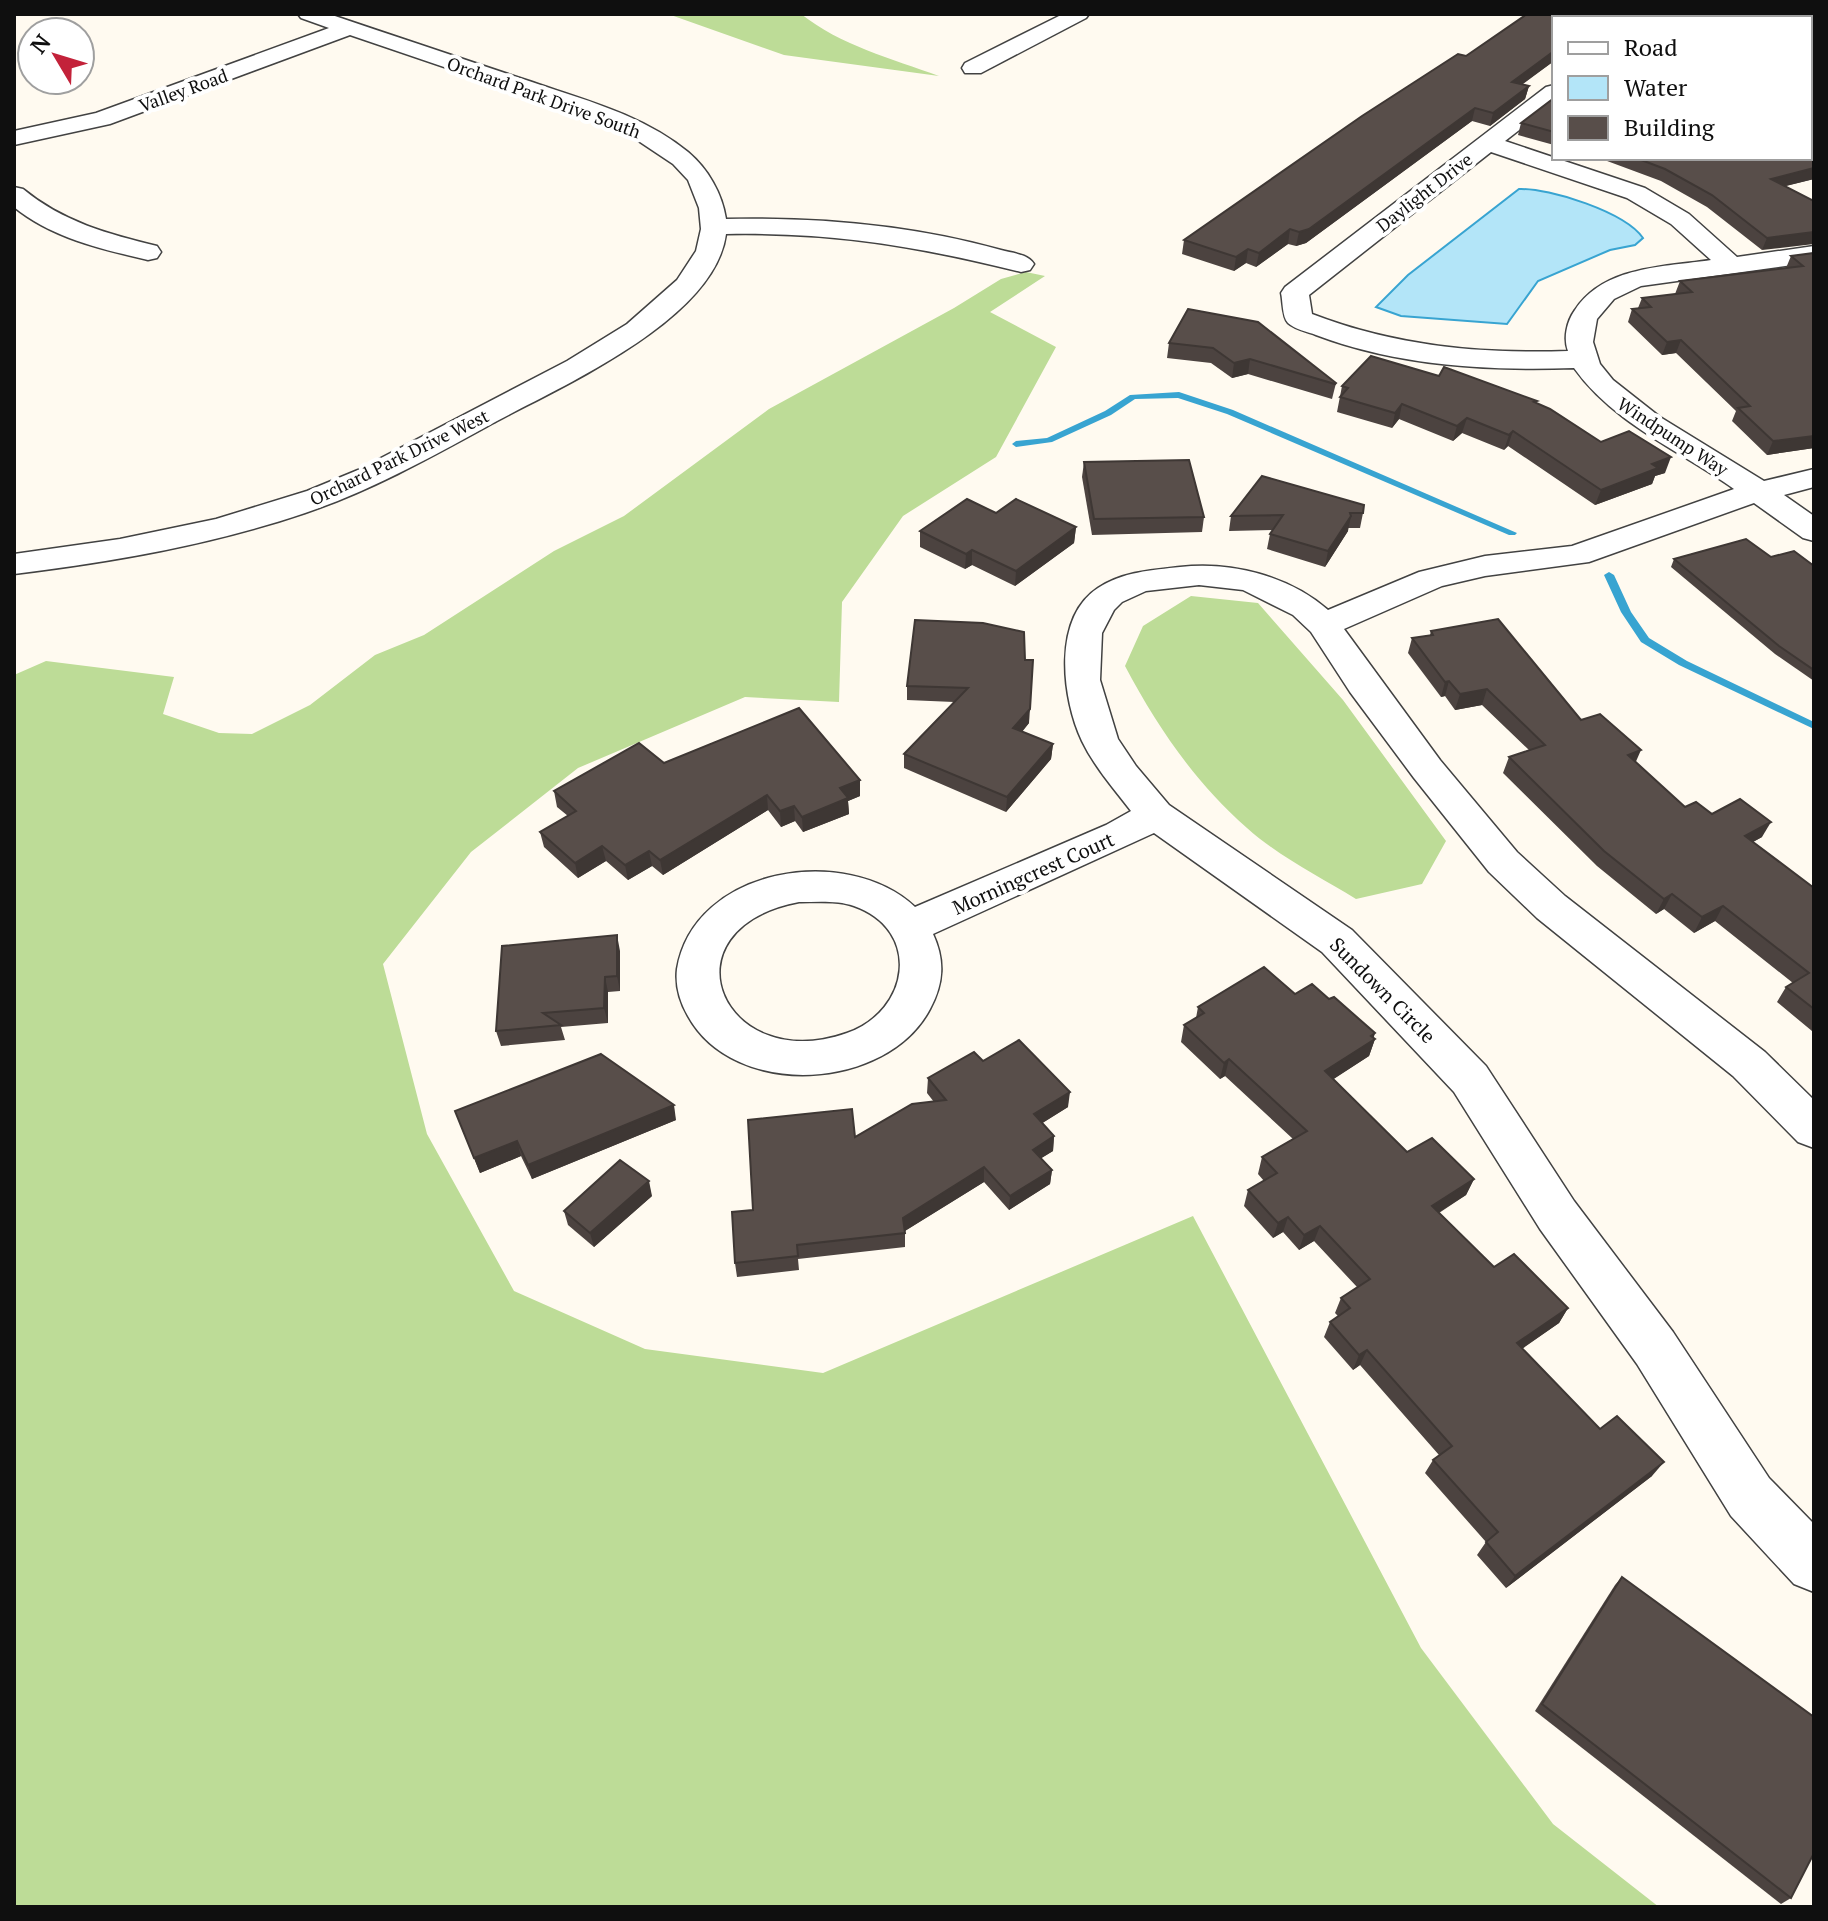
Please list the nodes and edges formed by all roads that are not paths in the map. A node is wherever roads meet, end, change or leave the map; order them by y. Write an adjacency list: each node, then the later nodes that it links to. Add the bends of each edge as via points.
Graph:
1 (308, 14): 3 (street, Orchard Park Drive South)
2 (1079, 14): 4 (street)
3 (349, 28): 6 (street, Valley Road, via 125,111); 9 (street, Orchard Park Drive South, via 540,93 655,139 698,177)
4 (973, 68)
5 (1552, 94): 7 (street, Daylight Drive)
6 (14, 138)
7 (1487, 143): 13 (street, via 1636,193 1680,219); 14 (street, Daylight Drive, via 1284,294 1299,319 1337,336 1425,354)
8 (14, 194): 10 (street, via 63,227)
9 (716, 227): 12 (street, via 891,234); 18 (street, Orchard Park Drive West, via 705,261 691,279 628,335 355,483 232,526)
10 (148, 252)
11 (1814, 254): 13 (street)
12 (1021, 264)
13 (1730, 264): 14 (street, via 1655,274 1605,293 1580,327)
14 (1582, 359): 16 (street, Windpump Way, via 1623,405)
15 (1814, 478): 16 (street)
16 (1755, 491): 17 (street, Windpump Way); 19 (street, via 1577,555 1485,566 1431,579)
17 (1814, 531)
18 (14, 564)
19 (1324, 625): 20 (street, Sundown Circle, via 1271,589 1226,577 1139,582 1099,605 1081,656 1090,715 1100,740); 22 (street, Sundown Circle, via 1390,721 1503,862 1551,907 1749,1064)
20 (1155, 815): 21 (street, Morningcrest Court); 23 (street, Sundown Circle, via 1337,941 1470,1079 1750,1497)
21 (909, 927): 21 (street, via 890,908 863,894 832,887 767,894 739,907 705,942 697,982 703,1004 716,1024 758,1050 790,1057 856,1049 885,1034 906,1014 919,991 920,947)
22 (1814, 1129)
23 (1814, 1564)

